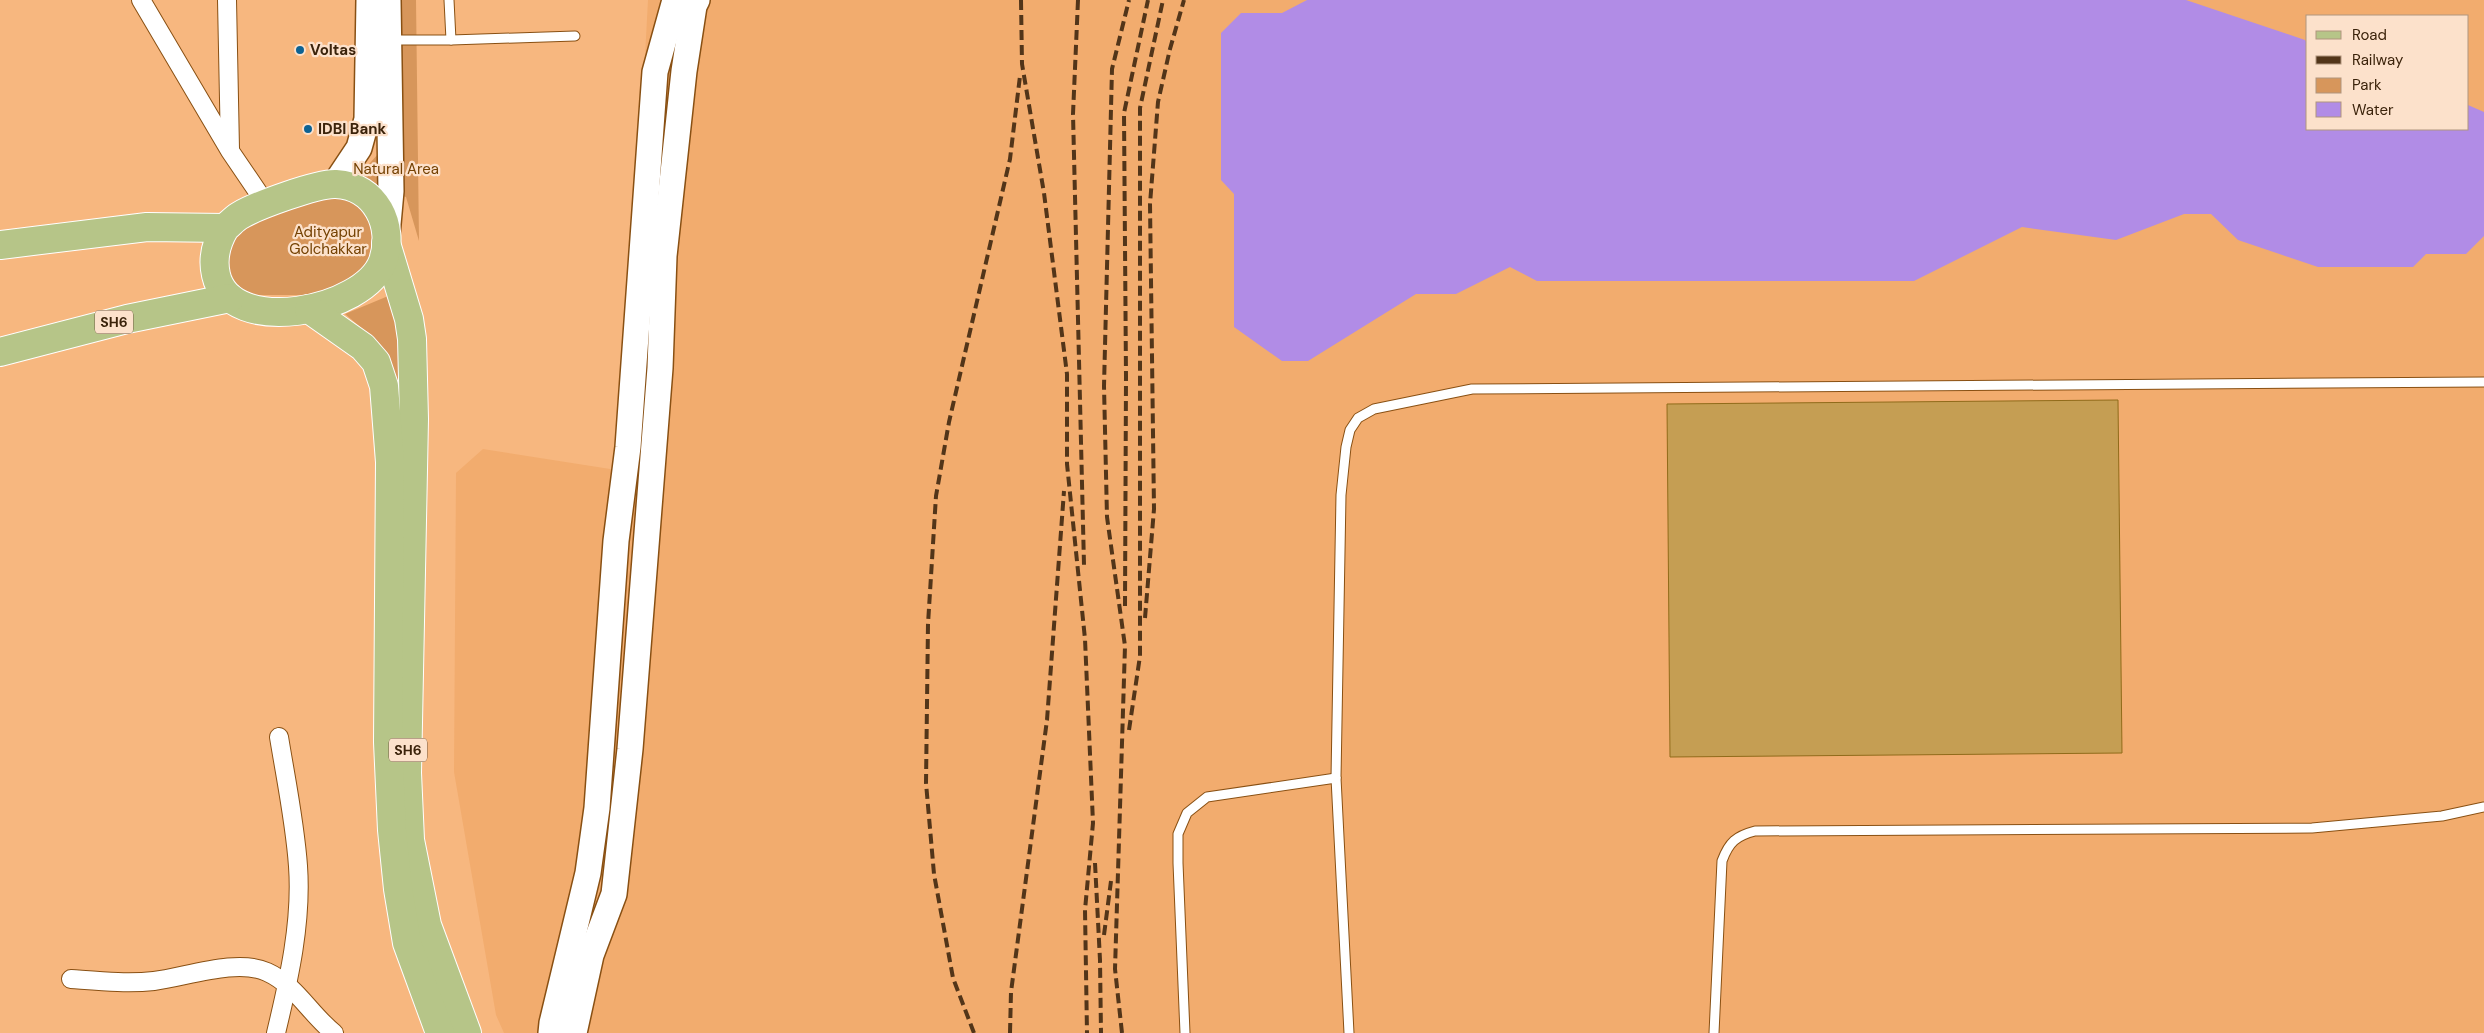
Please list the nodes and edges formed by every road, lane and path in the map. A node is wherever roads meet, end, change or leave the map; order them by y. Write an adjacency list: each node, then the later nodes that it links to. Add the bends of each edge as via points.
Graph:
1 (141, 0): 13 (street)
2 (227, 0): 13 (street)
3 (369, 0): 9 (street)
4 (388, 0): 9 (street)
5 (449, 0): 10 (lane)
6 (675, 0): 12 (street)
7 (697, 0): 11 (street)
8 (575, 36): 10 (lane)
9 (379, 40): 10 (lane); 14 (street, via 359,148); 17 (street, via 391,191)
10 (451, 40)
11 (684, 71): 12 (street); 28 (street, via 664,256 660,368 627,778 614,894)
12 (655, 72): 28 (street, via 628,448 616,541 597,808)
13 (230, 151): 15 (street)
14 (336, 184): 15 (main road); 17 (main road, SH6, via 357,189 372,199 383,216)
15 (266, 204): 16 (main road, via 238,216)
16 (225, 228): 18 (main road, via 147,228); 19 (main road, via 214,255 215,269 218,285)
17 (386, 240): 20 (main road, via 382,263 362,287 339,300); 32 (main road, SH6, via 412,340 414,419 407,773 410,840 427,925)
18 (3, 242)
19 (230, 298): 20 (main road, via 260,311); 21 (main road, SH6, via 127,318)
20 (309, 309): 29 (main road, SH6, via 363,347 376,362 384,386 390,462 388,742 392,830 407,942)
21 (0, 352)
22 (2484, 382): 24 (lane, via 1472,389 1374,408 1358,418 1350,430 1346,447 1342,496)
23 (279, 737): 27 (street, via 292,808 298,868 297,917)
24 (1336, 778): 33 (lane, via 1207,797 1187,813 1178,834); 34 (lane)
25 (2484, 807): 35 (lane, via 2442,816 2312,828 1755,830 1736,836 1727,846 1722,861)
26 (71, 979): 27 (street, via 154,981 230,968 249,968 266,972)
27 (288, 985): 30 (street); 31 (street)
28 (563, 1027)
29 (434, 1031)
30 (276, 1033)
31 (334, 1033)
32 (467, 1033)
33 (1185, 1033)
34 (1349, 1033)
35 (1714, 1033)

